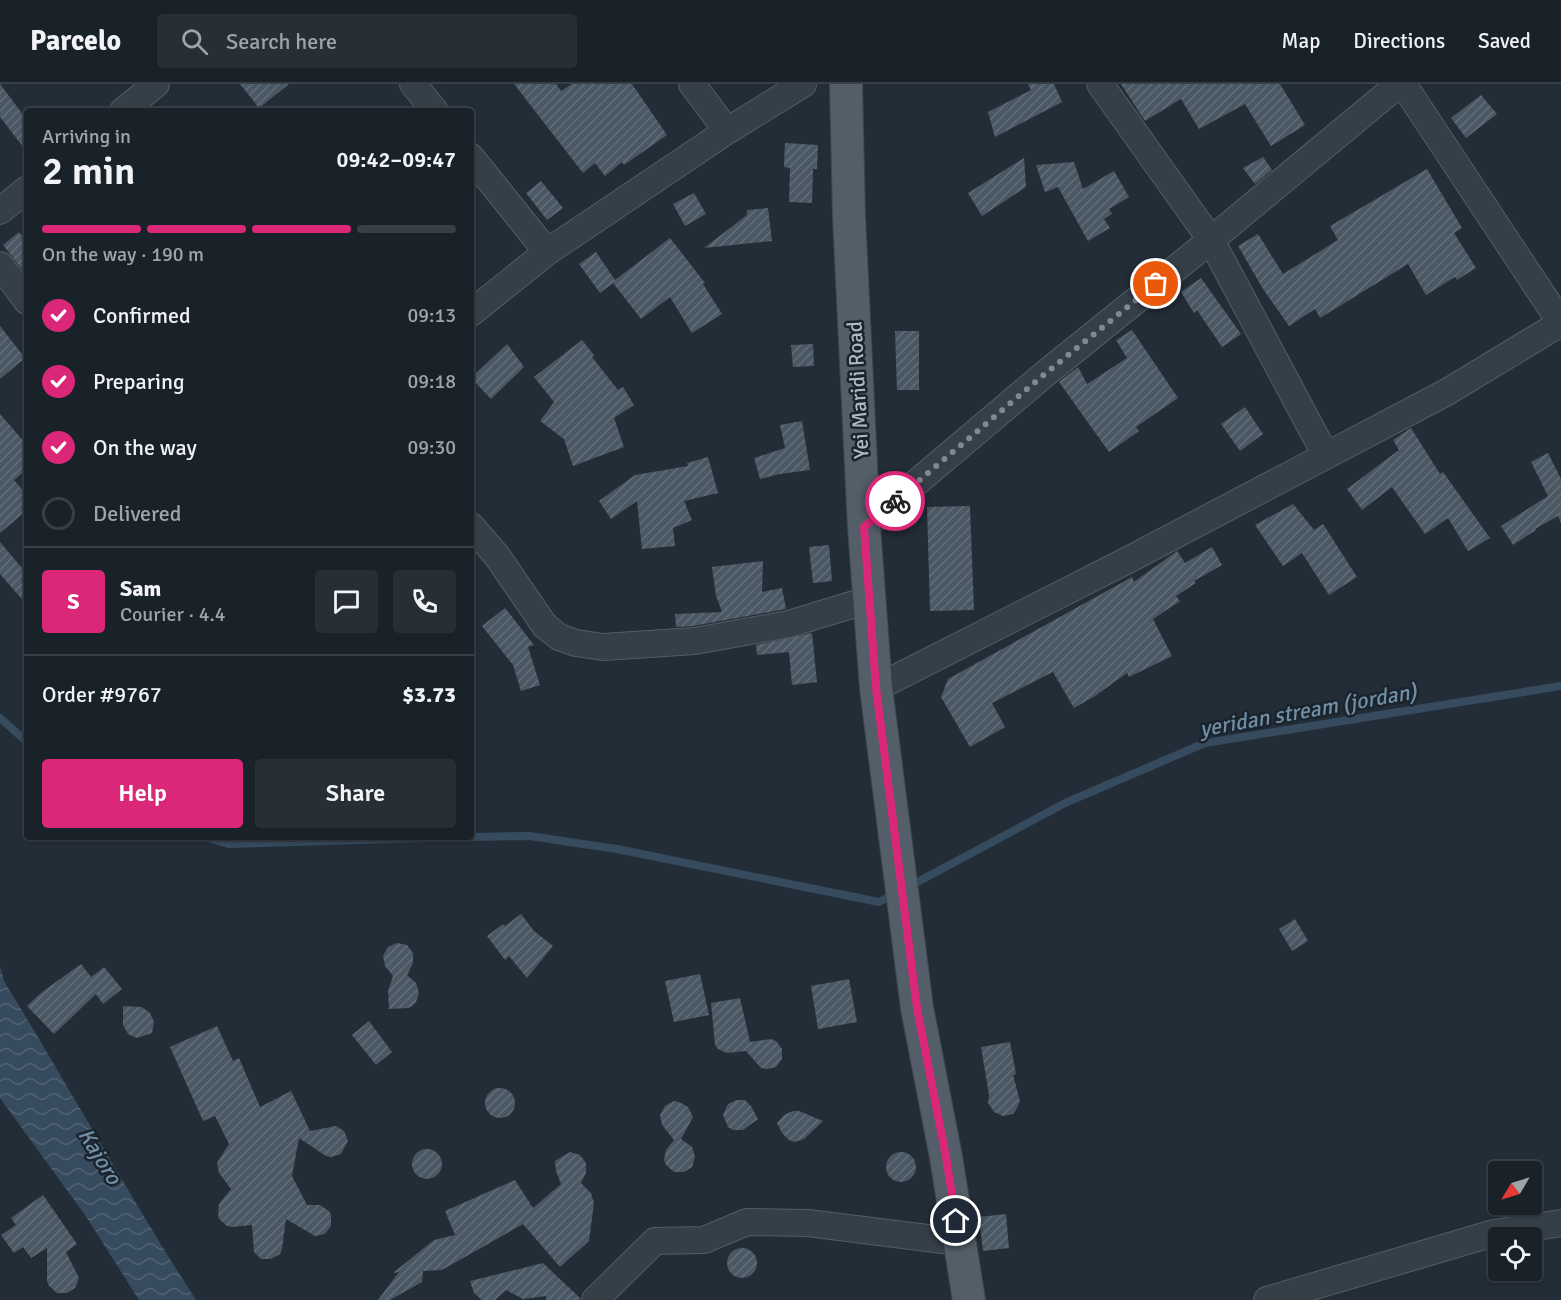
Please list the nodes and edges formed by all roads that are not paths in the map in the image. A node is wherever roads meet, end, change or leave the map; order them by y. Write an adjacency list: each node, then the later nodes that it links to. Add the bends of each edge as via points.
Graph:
1 (413, 84): 7 (street)
2 (692, 84): 8 (street)
3 (803, 84): 8 (street)
4 (846, 84): 19 (main road, Yei Maridi Road)
5 (1100, 84): 12 (street)
6 (1401, 84): 12 (street); 17 (street)
7 (433, 108)
8 (727, 131): 13 (street)
9 (474, 161): 13 (street)
10 (24, 191): 11 (street)
11 (0, 211)
12 (1211, 240): 18 (street); 19 (street)
13 (547, 252): 16 (street)
14 (0, 265): 15 (street)
15 (24, 297)
16 (474, 311)
17 (1561, 323): 18 (street, via 1447,392)
18 (1326, 456): 22 (street)
19 (864, 527): 21 (main road, Yei Maridi Road)
20 (474, 529): 21 (street, via 545,626 576,643 603,647 695,641 789,624)
21 (871, 599): 22 (main road, Yei Maridi Road)
22 (876, 688): 24 (main road, Yei Maridi Road, via 917,1008)
23 (1561, 1223): 27 (street, via 1494,1233)
24 (960, 1242): 25 (street, via 808,1223 747,1222 704,1240 655,1241); 26 (main road, Yei Maridi Road)
25 (595, 1300)
26 (969, 1300)
27 (1267, 1300)

